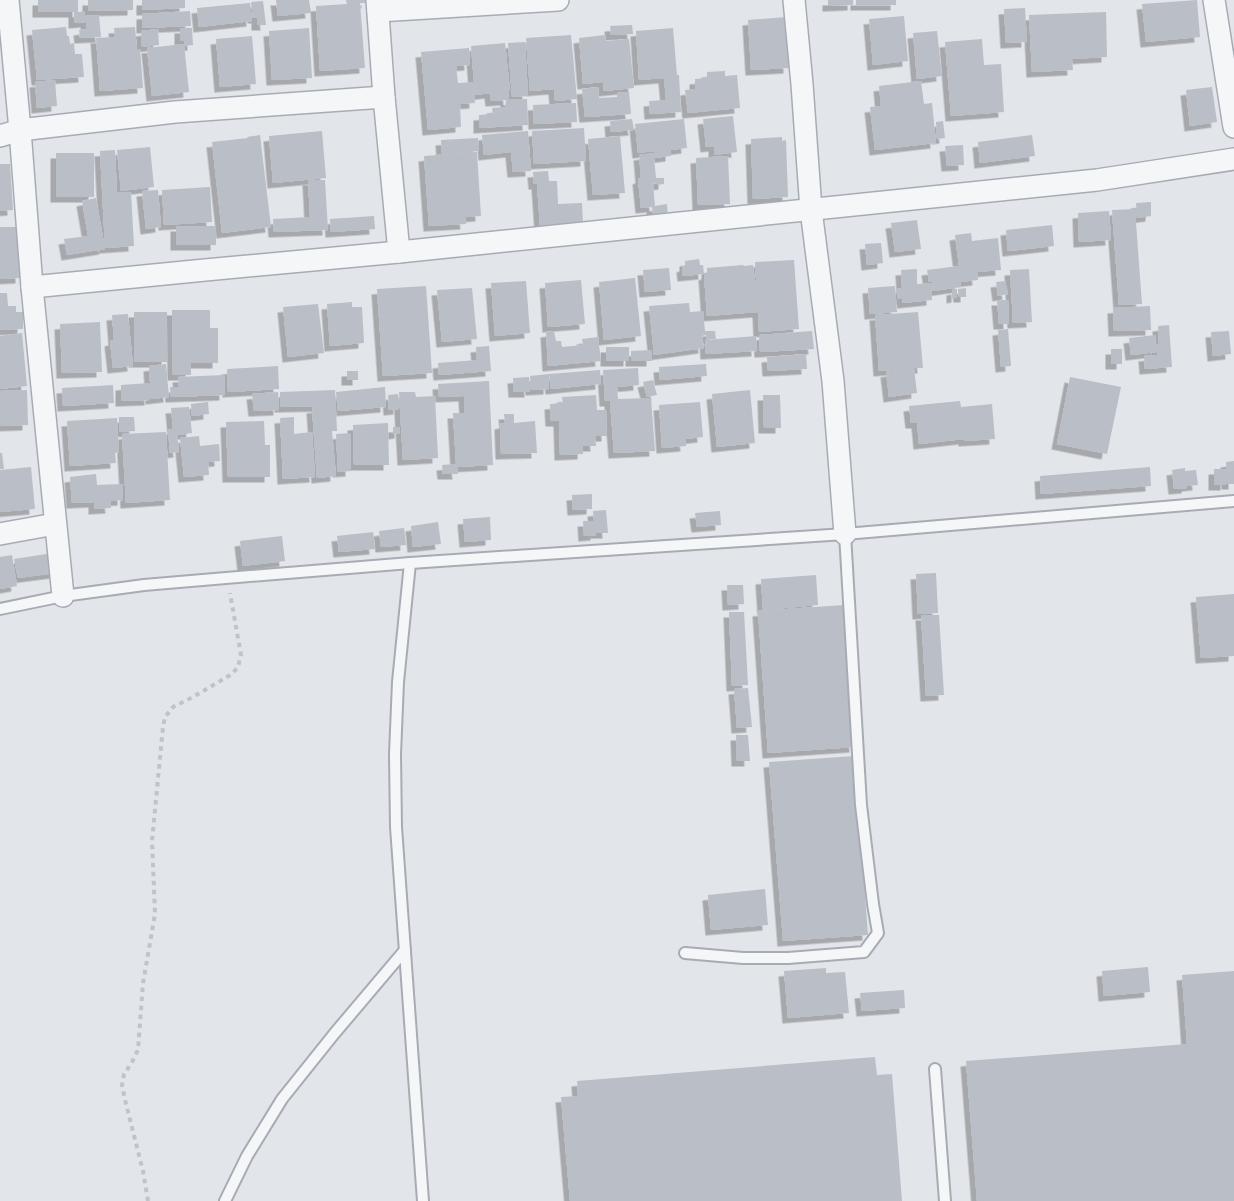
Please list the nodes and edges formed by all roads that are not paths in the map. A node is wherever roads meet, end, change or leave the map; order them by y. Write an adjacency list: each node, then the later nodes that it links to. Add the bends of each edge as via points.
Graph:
1 (8, 0): 8 (street)
2 (558, 0): 5 (street)
3 (794, 0): 11 (street)
4 (1214, 0): 7 (street)
5 (377, 6): 6 (street)
6 (384, 97): 8 (street, via 175,112); 12 (street)
7 (1234, 127)
8 (21, 130): 9 (street); 13 (street)
9 (0, 136)
10 (1234, 159): 11 (street, via 1097,180)
11 (811, 210): 12 (street); 17 (street, via 833,381)
12 (399, 252): 13 (street)
13 (32, 287): 15 (street)
14 (1234, 501): 17 (lane)
15 (55, 524): 16 (street); 19 (street)
16 (0, 534)
17 (845, 534): 18 (lane); 22 (lane, via 861,805 878,933 864,952 788,958)
18 (410, 563): 19 (lane, via 144,585); 21 (lane, via 395,754)
19 (63, 597): 20 (lane)
20 (0, 609)
21 (405, 950): 24 (lane, via 282,1100); 25 (lane)
22 (685, 953)
23 (935, 1069): 26 (lane)
24 (225, 1201)
25 (423, 1201)
26 (945, 1201)

